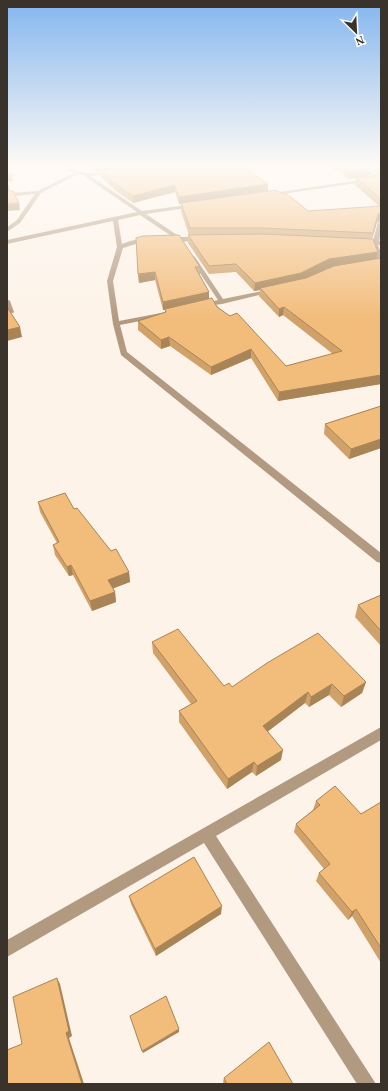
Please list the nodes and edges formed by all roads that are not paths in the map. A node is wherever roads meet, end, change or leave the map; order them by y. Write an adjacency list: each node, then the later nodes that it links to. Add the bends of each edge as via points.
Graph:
1 (22, 217): 6 (street)
2 (124, 217): 4 (street)
3 (148, 217): 9 (street)
4 (114, 219): 8 (street); 12 (street)
5 (381, 222): 11 (street)
6 (7, 230)
7 (212, 238): 9 (street)
8 (7, 242)
9 (183, 242): 12 (street, via 146,240)
10 (352, 243): 11 (street)
11 (378, 243): 14 (street, via 381,262)
12 (120, 247): 21 (street, via 110,281)
13 (189, 251): 17 (street)
14 (366, 264)
15 (281, 289): 17 (street)
16 (7, 301): 20 (street)
17 (222, 302): 18 (street)
18 (192, 308)
19 (176, 311): 21 (street)
20 (11, 312)
21 (116, 324): 22 (street, via 124,353)
22 (381, 559)
23 (381, 733): 24 (street)
24 (206, 834): 25 (street); 26 (street)
25 (7, 949)
26 (367, 1084)

